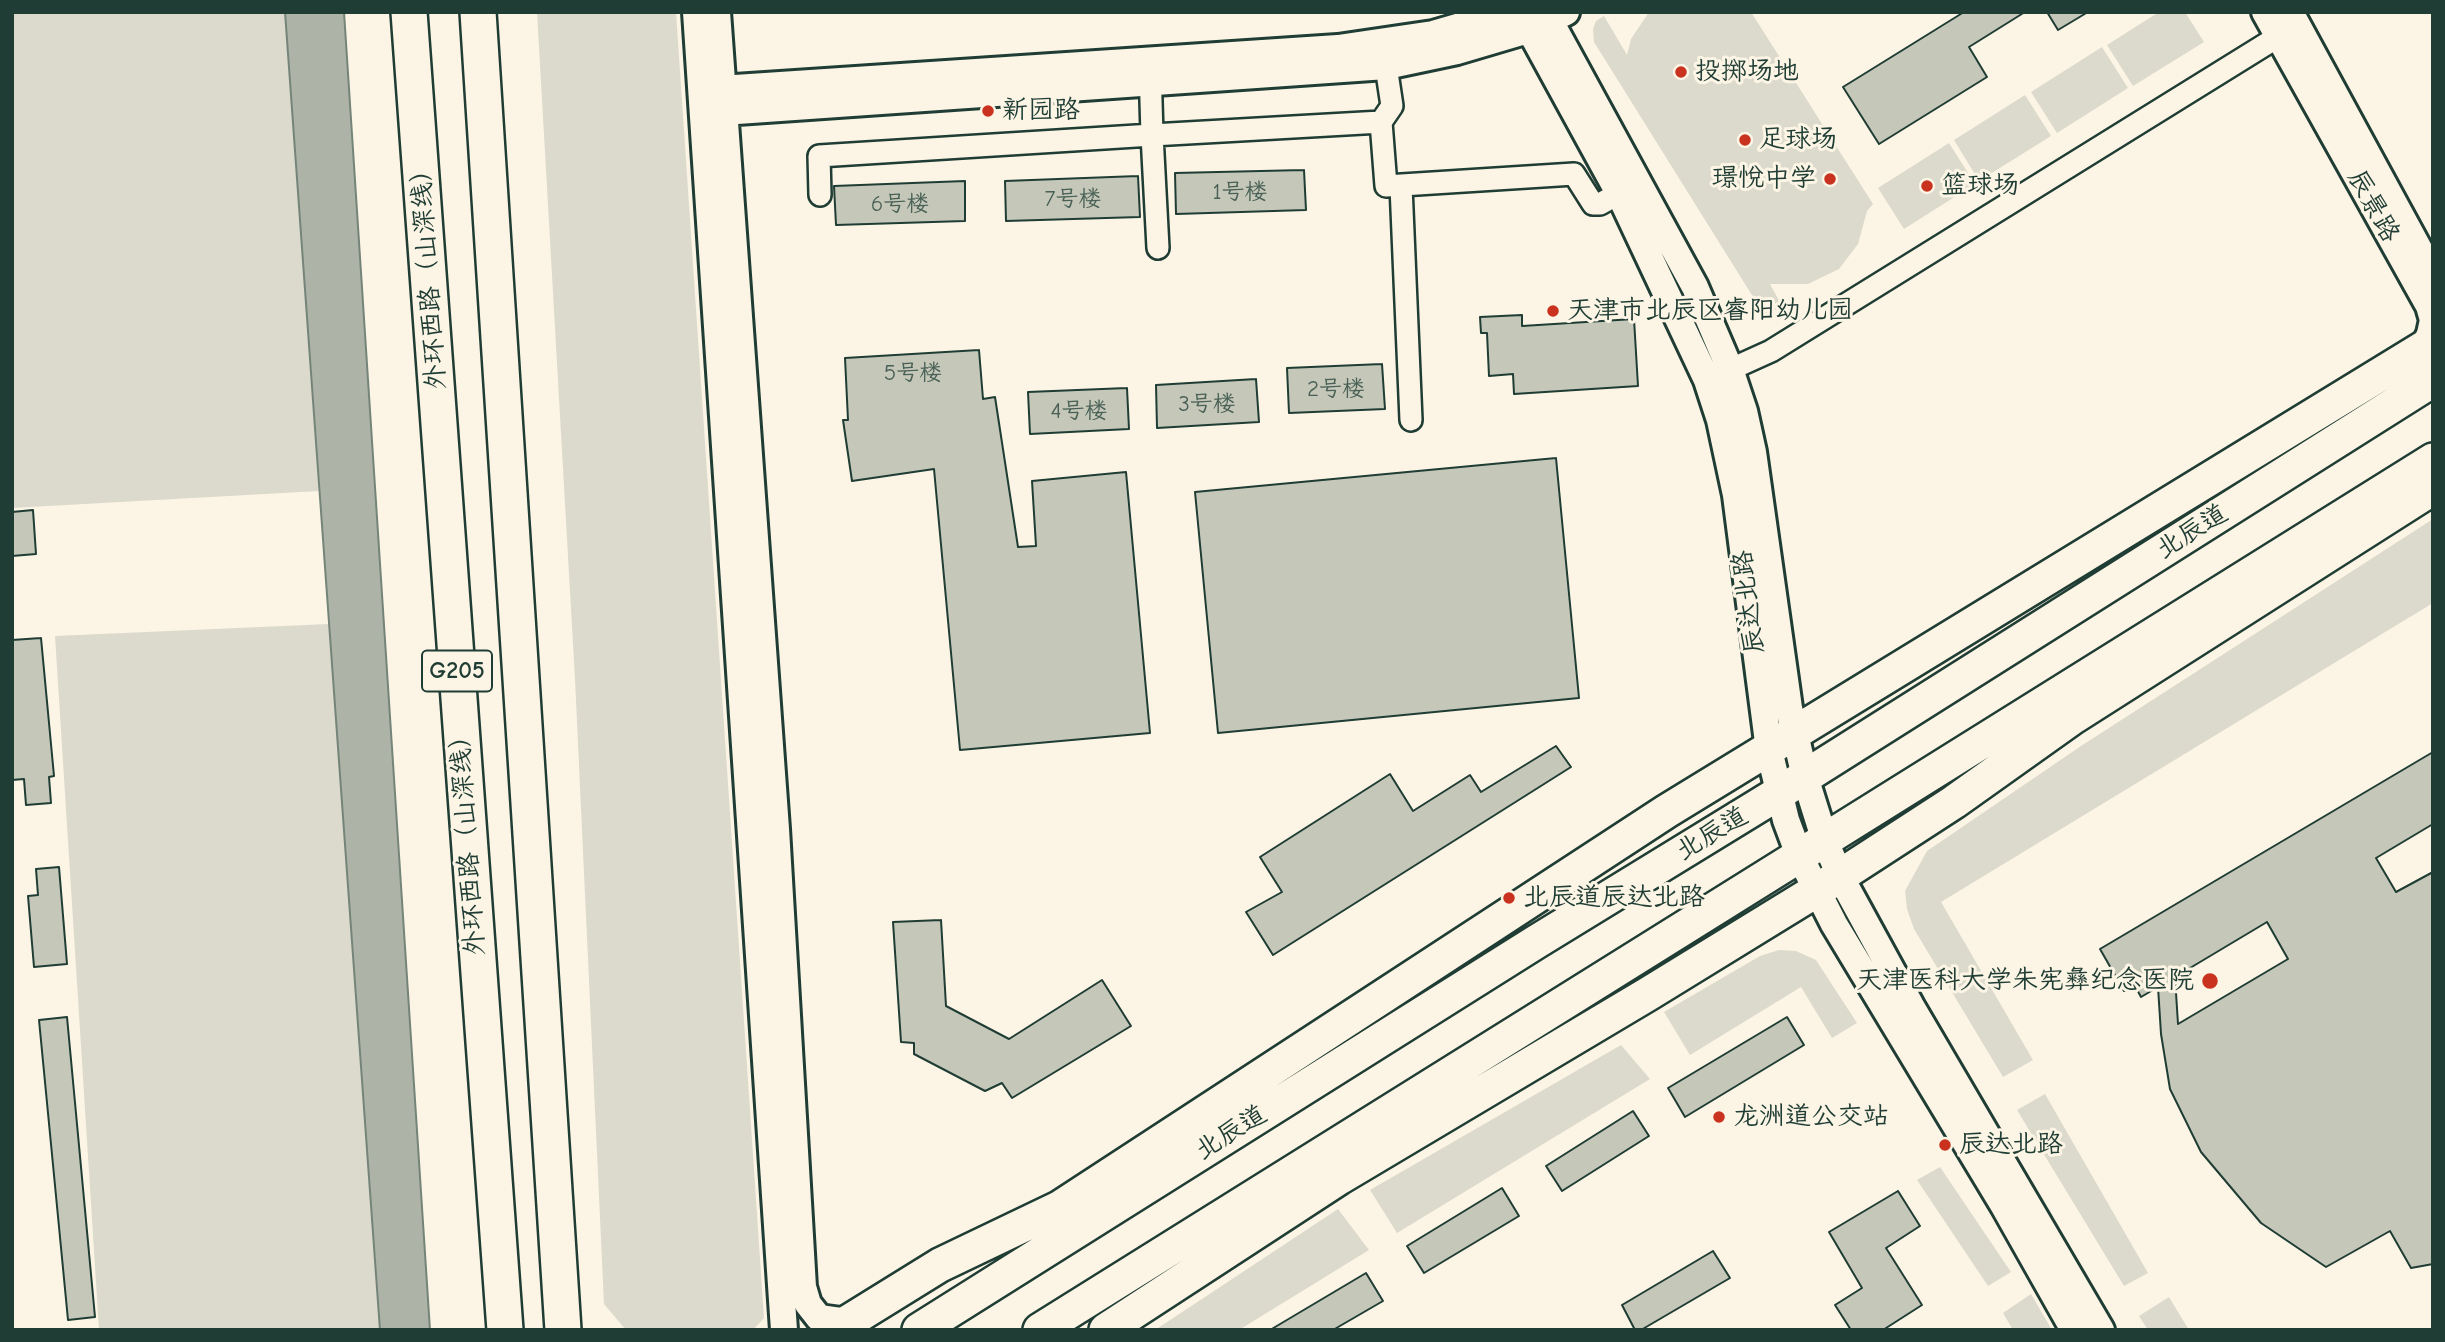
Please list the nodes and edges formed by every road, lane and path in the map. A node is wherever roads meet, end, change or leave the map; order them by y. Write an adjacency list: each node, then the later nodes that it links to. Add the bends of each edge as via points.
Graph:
1 (409, 12): 31 (highway, 外环西路（山深线） / G205)
2 (478, 12): 29 (highway, G205)
3 (696, 12): 10 (street)
4 (717, 12): 10 (street)
5 (2265, 12): 7 (street, 辰景路)
6 (1536, 17): 8 (street, via 1457,51); 9 (street, via 1385,43); 14 (street, 辰达北路)
7 (2289, 24): 17 (street, 辰景路); 18 (street, 辰景路, via 2429,306 2433,320); 19 (street, via 1771,351)
8 (1386, 66): 9 (street); 11 (street, via 1392,106)
9 (1150, 72): 10 (street); 12 (street)
10 (713, 101): 30 (street, via 775,815 803,1287 819,1318); 34 (street)
11 (1381, 122): 12 (street); 13 (street, via 1386,187)
12 (1152, 135): 15 (street, via 819,156); 16 (street)
13 (1401, 186): 14 (street, via 1574,174 1593,204); 22 (street)
14 (1629, 188): 19 (street, 辰达北路)
15 (820, 195)
16 (1158, 248)
17 (2433, 275)
18 (2429, 345): 21 (street, 辰景路); 25 (main road)
19 (1718, 375): 25 (street, 辰达北路, via 1744,411 1753,452 1778,644)
20 (2433, 380): 21 (main road, 北辰道)
21 (2394, 404): 26 (main road, 北辰道)
22 (1411, 420)
23 (2433, 460): 27 (main road)
24 (2433, 488): 28 (main road, via 2072,718 1966,794)
25 (1781, 742): 26 (street, 辰达北路); 30 (main road, via 1667,811 1059,1208 940,1265)
26 (1792, 785): 27 (street, 辰达北路); 35 (main road, 北辰道)
27 (1812, 848): 28 (street, 辰达北路); 36 (main road)
28 (1828, 883): 37 (main road, via 1339,1178); 38 (street, 辰达北路); 39 (street, 辰达北路, via 1911,1006)
29 (560, 1292): 32 (highway, G205); 33 (main road)
30 (841, 1326)
31 (505, 1330)
32 (563, 1330)
33 (576, 1330)
34 (783, 1330)
35 (919, 1330)
36 (1040, 1330)
37 (1105, 1330)
38 (2074, 1330)
39 (2101, 1330)

